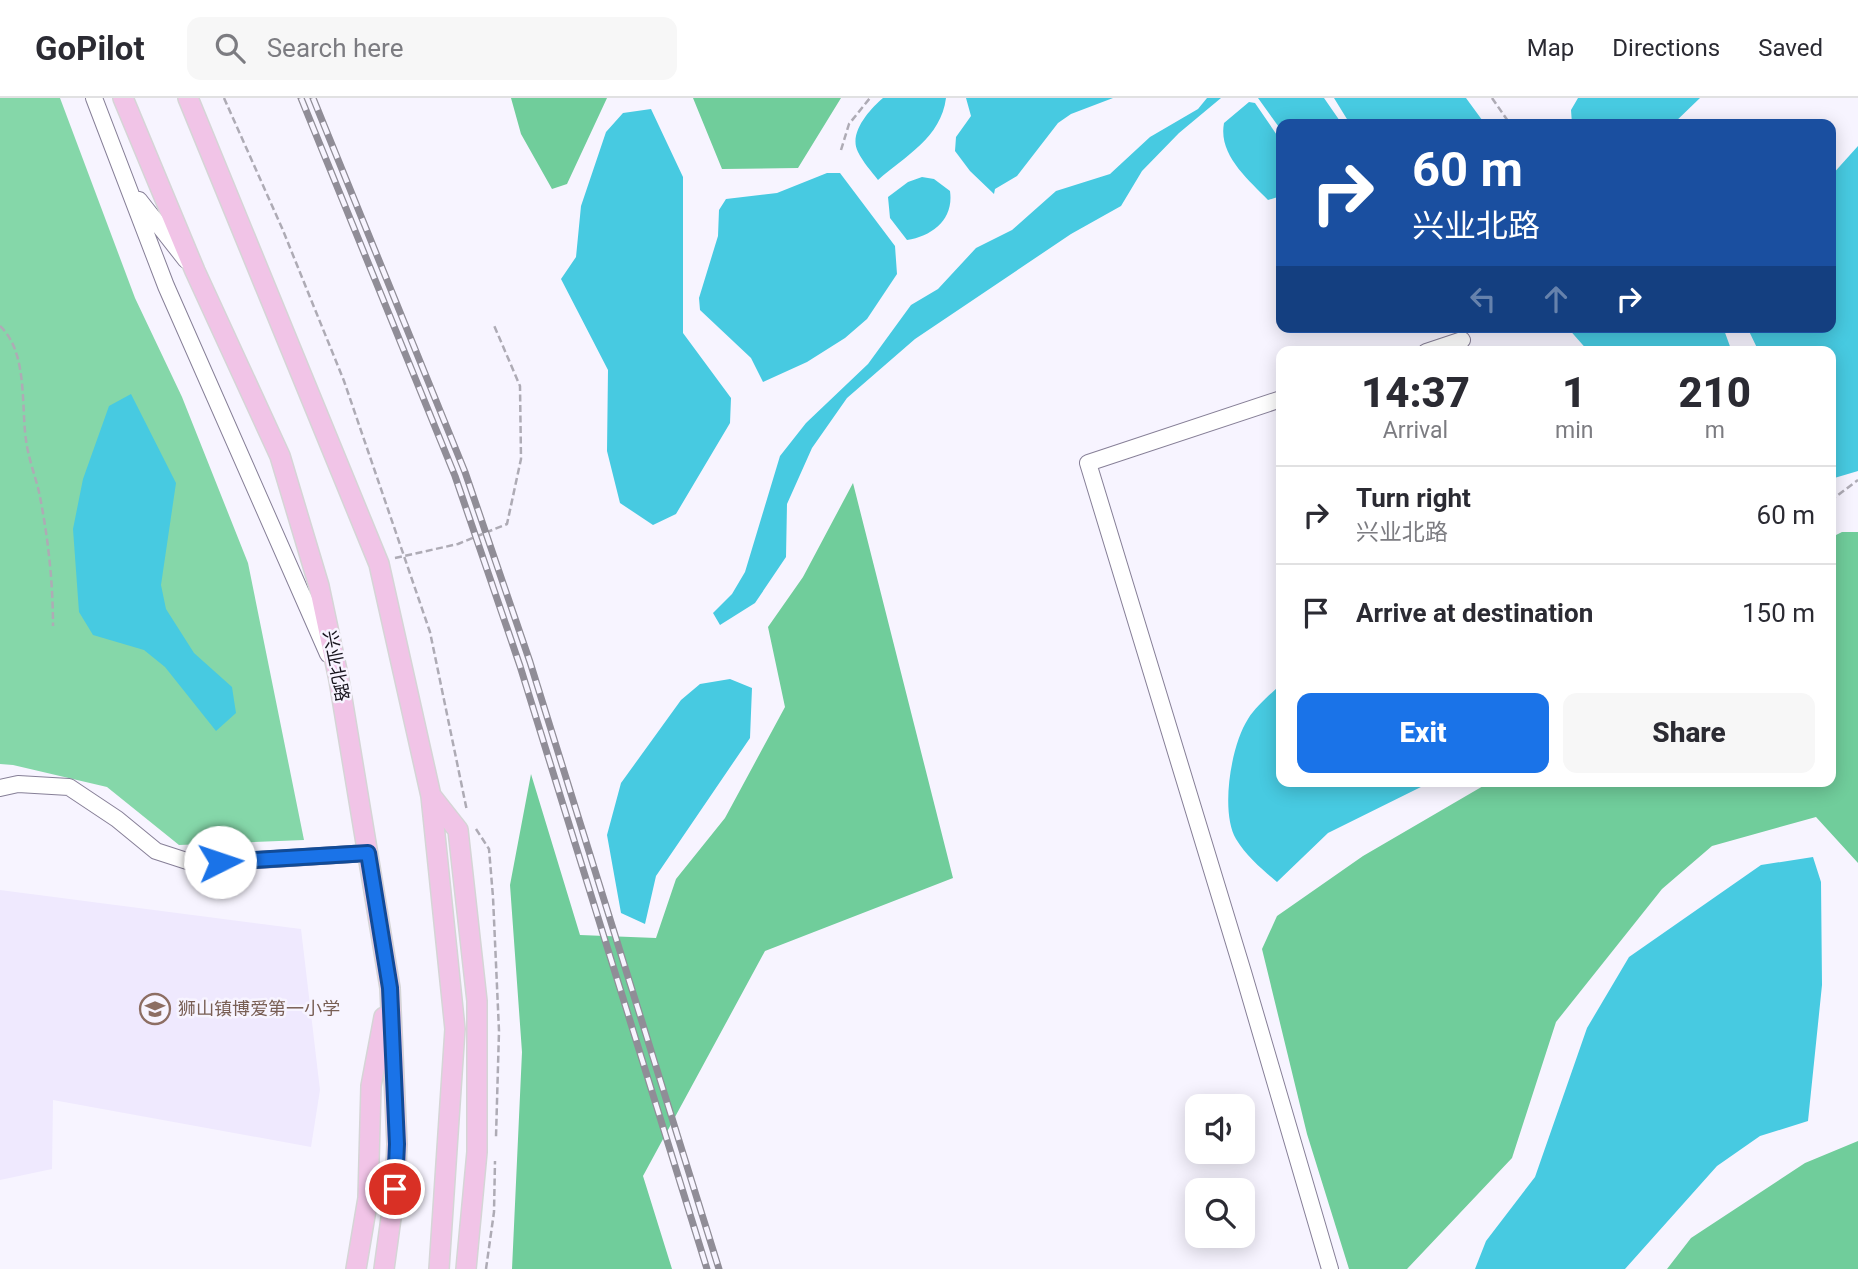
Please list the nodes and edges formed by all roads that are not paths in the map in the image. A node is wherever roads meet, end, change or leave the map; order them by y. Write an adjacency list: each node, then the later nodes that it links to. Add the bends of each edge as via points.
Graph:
1 (94, 98): 4 (street)
2 (123, 98): 5 (main road, 兴业北路)
3 (188, 98): 11 (main road, via 379,564)
4 (129, 187): 5 (street); 9 (street, via 166,286)
5 (195, 271): 9 (main road, 兴业北路, via 279,456 319,586)
6 (1462, 340): 7 (street)
7 (1444, 346)
8 (1276, 401): 18 (street, via 1087,463)
9 (340, 680): 12 (main road, 兴业北路)
10 (0, 788): 12 (street, via 18,784 69,787 156,851 196,864)
11 (431, 796): 16 (main road, via 454,1029); 17 (main road, via 458,830 477,1001 477,1152)
12 (368, 853): 13 (main road, 兴业北路)
13 (390, 988): 14 (main road, via 371,1086 368,1198); 15 (main road, 兴业北路, via 397,1144)
14 (356, 1269)
15 (384, 1269)
16 (439, 1269)
17 (466, 1269)
18 (1329, 1269)

